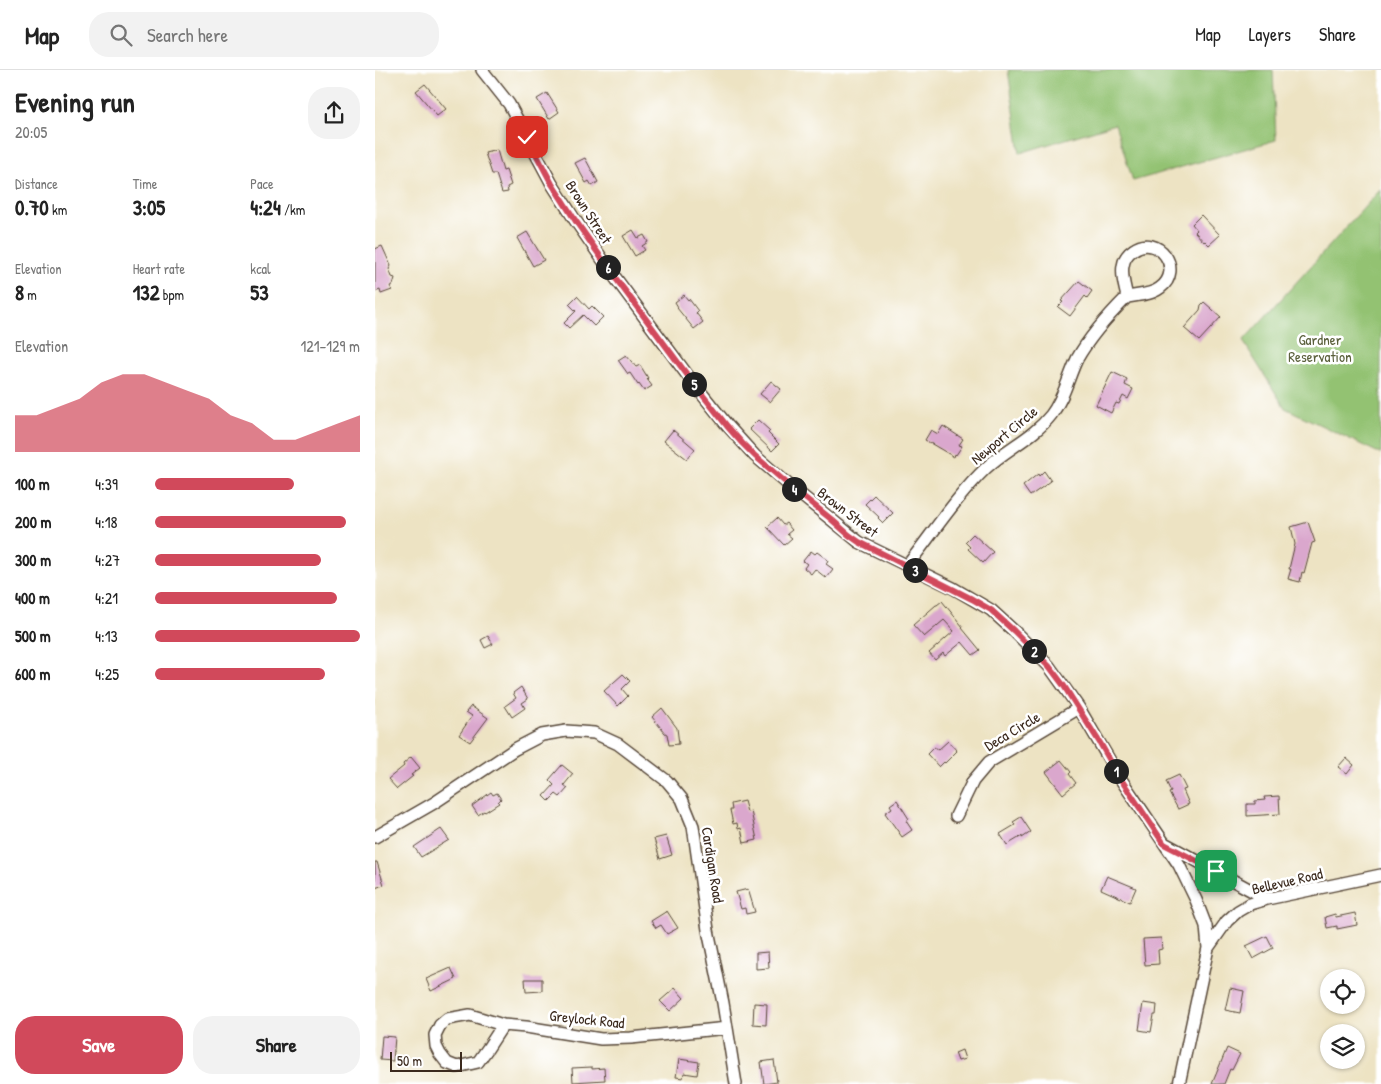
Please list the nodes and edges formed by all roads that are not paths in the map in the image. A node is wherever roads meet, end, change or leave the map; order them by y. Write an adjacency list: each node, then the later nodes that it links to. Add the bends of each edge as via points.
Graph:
1 (482, 70): 3 (street, Brown Street, via 509,104 552,184 581,228 727,426 755,456 849,535)
2 (1127, 296): 2 (street, via 1122,267 1129,252 1144,245 1159,249 1169,261 1169,276 1165,283 1153,292); 3 (street, Newport Circle, via 1084,348 1052,413 1032,435 992,463 972,483)
3 (907, 566): 4 (street, Brown Street, via 991,610 1049,666)
4 (1079, 708): 5 (street, Deca Circle, via 989,762 973,781); 7 (street, Brown Street)
5 (957, 816)
6 (375, 837): 12 (street, Cardigan Road, via 433,804 515,749 542,736 566,731 594,733 618,744 667,782 682,799 693,826)
7 (1164, 844): 9 (street); 10 (street, Brown Street, via 1179,865 1196,900 1206,926)
8 (1381, 875): 9 (street, Bellevue Road)
9 (1267, 899): 10 (street, Bellevue Road, via 1239,911 1227,921)
10 (1208, 948): 14 (street, Bellevue Road)
11 (503, 1025): 11 (street, Greylock Road, via 478,1062 457,1067 447,1062 436,1046 435,1035 440,1024 447,1019 470,1015); 12 (street, Greylock Road, via 601,1039)
12 (727, 1028): 13 (street, Cardigan Road)
13 (736, 1084)
14 (1179, 1084)

